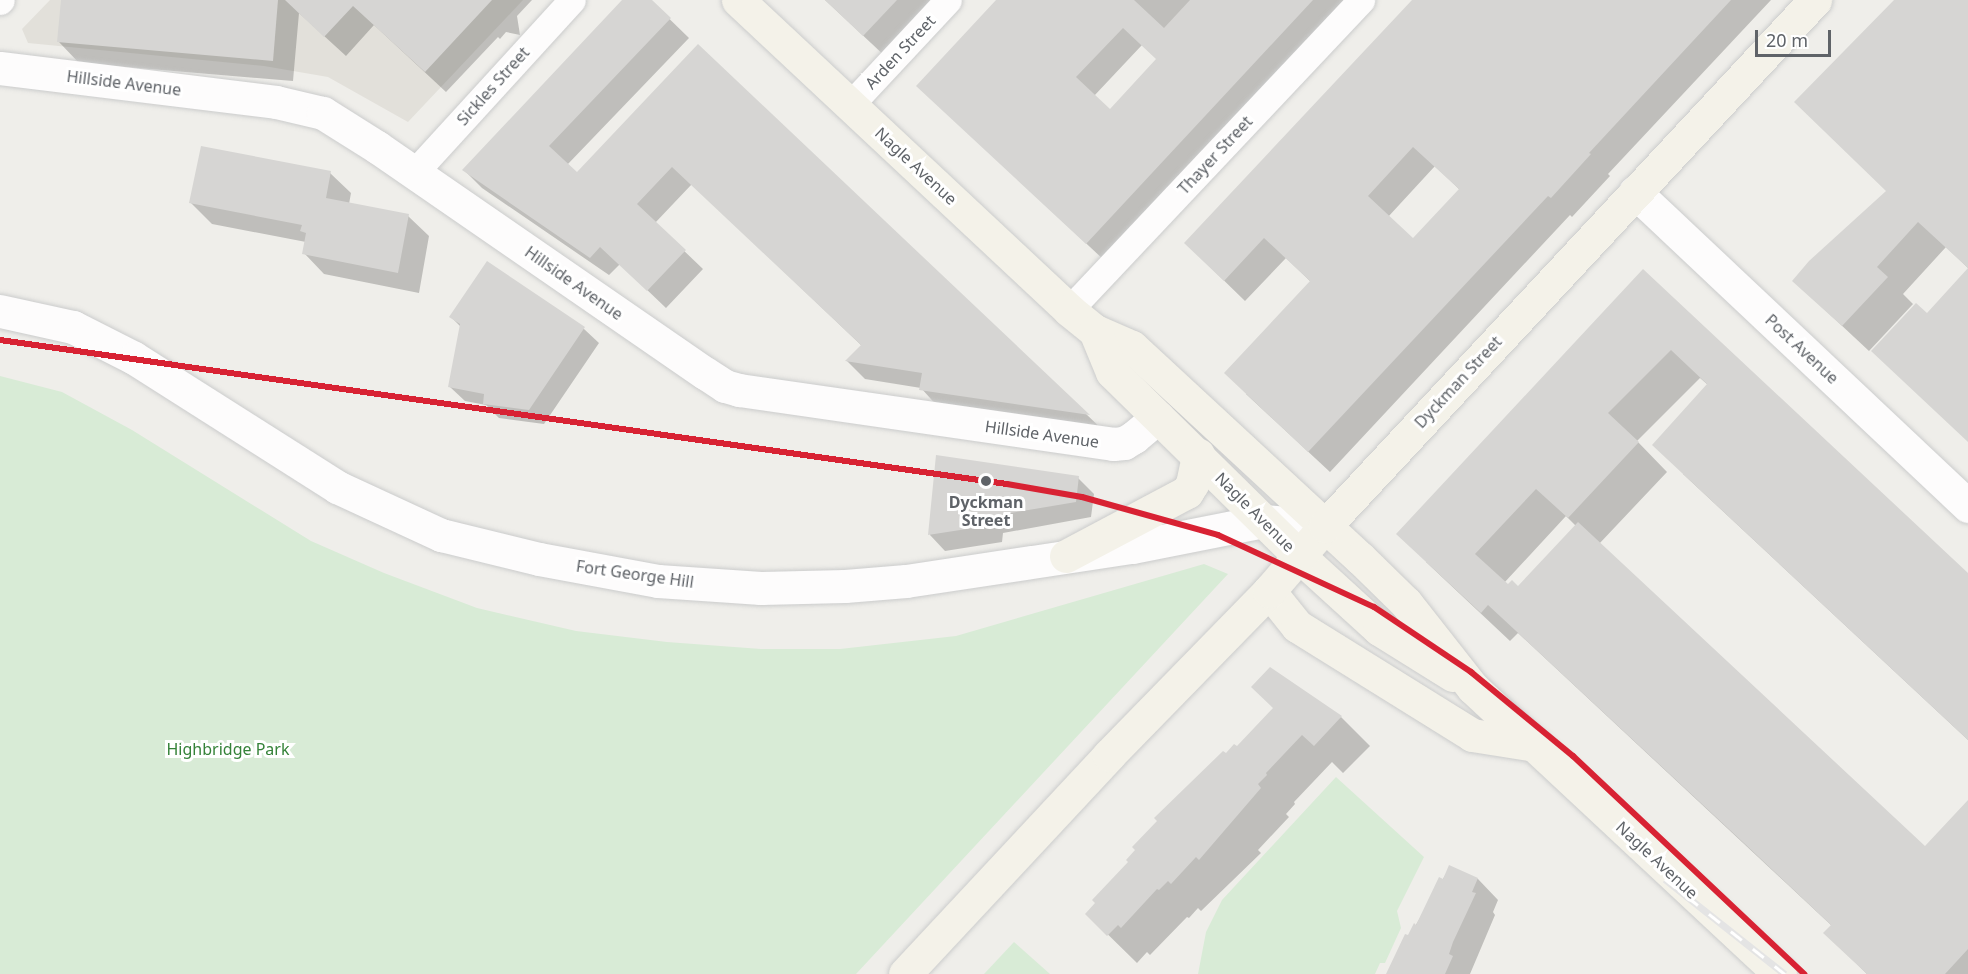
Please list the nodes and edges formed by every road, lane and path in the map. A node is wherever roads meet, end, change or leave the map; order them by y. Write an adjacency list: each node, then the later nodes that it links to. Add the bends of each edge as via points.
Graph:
1 (572, 0): 8 (street, Sickles Street)
2 (738, 0): 7 (main road, Nagle Avenue)
3 (948, 0): 7 (street, Arden Street)
4 (1361, 0): 10 (street, Thayer Street)
5 (1815, 0): 9 (main road, Dyckman Street)
6 (0, 68): 8 (street, Hillside Avenue, via 276,102 323,113)
7 (851, 104): 10 (main road, Nagle Avenue)
8 (414, 173): 13 (street, Hillside Avenue, via 725,386 1113,444 1124,443)
9 (1635, 192): 15 (street, Post Avenue); 17 (main road, Dyckman Street)
10 (1069, 310): 12 (main road, Nagle Avenue)
11 (0, 311): 19 (street, Fort George Hill, via 73,327 114,348 337,487 441,535 539,560 658,581 760,588 906,581)
12 (1095, 331): 13 (main road, Nagle Avenue, via 1112,372); 17 (main road, Nagle Avenue, via 1132,346)
13 (1158, 417): 14 (main road, Nagle Avenue)
14 (1198, 455): 16 (main road, Nagle Avenue); 19 (main road, via 1187,492)
15 (1968, 506)
16 (1263, 520): 17 (street, Fort George Hill); 18 (main road, Nagle Avenue); 19 (street, Fort George Hill, via 1132,547)
17 (1324, 526): 18 (main road, Dyckman Street); 21 (main road, Nagle Avenue, via 1406,603)
18 (1298, 555): 20 (main road, Dyckman Street); 21 (main road, Nagle Avenue, via 1379,629)
19 (1066, 556)
20 (1269, 591): 22 (main road, via 1297,626 1472,735); 23 (main road, Dyckman Street)
21 (1473, 687): 22 (main road, Nagle Avenue)
22 (1535, 745): 24 (main road, Nagle Avenue)
23 (905, 974)
24 (1780, 974)

